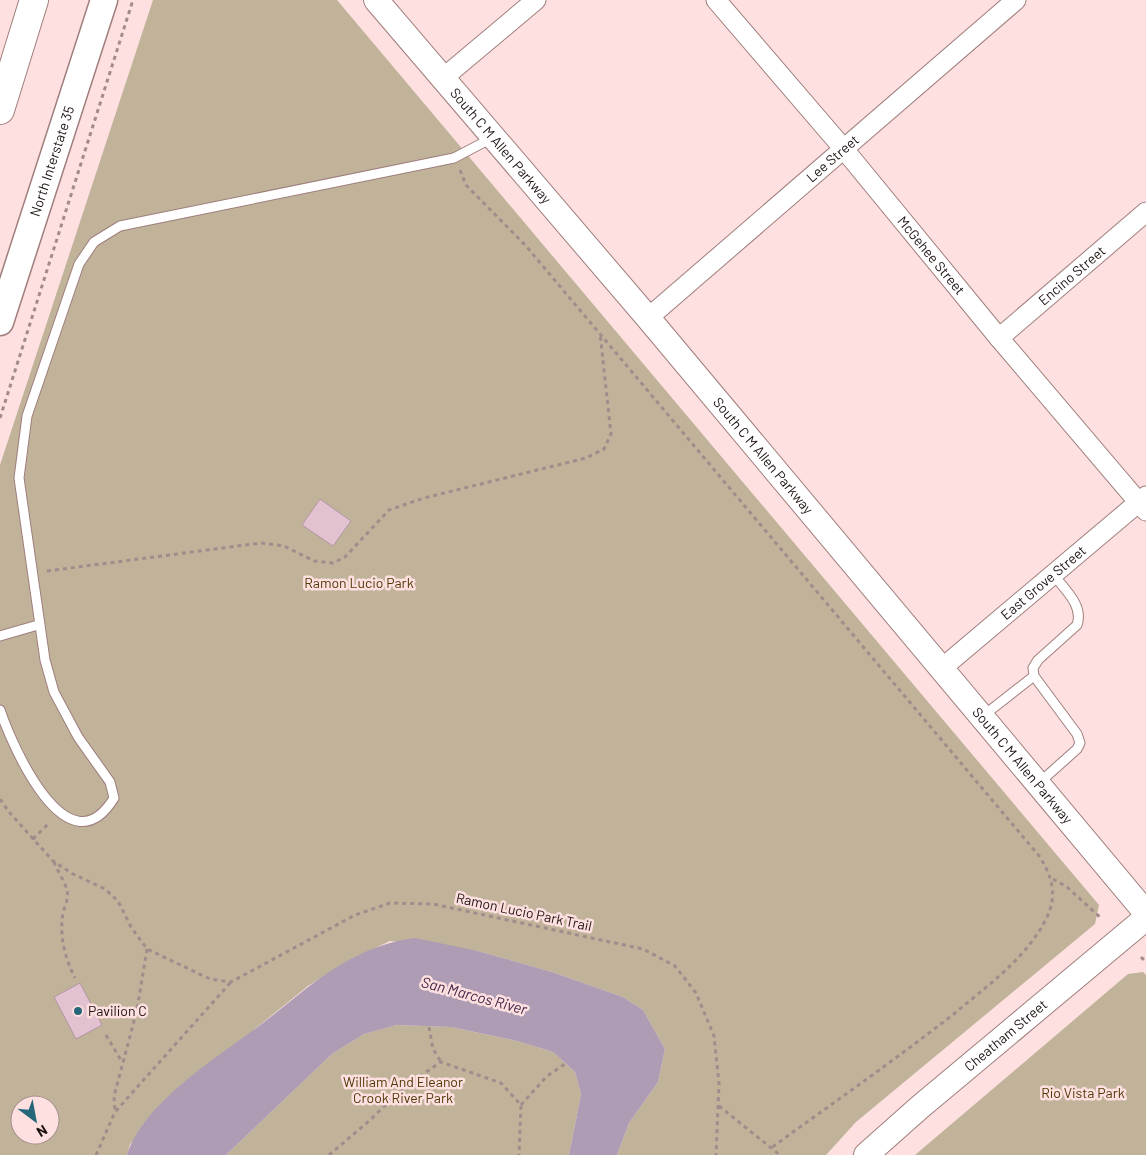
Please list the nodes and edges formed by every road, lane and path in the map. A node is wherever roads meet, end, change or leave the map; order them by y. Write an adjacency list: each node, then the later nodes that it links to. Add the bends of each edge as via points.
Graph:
1 (34, 0): 9 (highway)
2 (104, 0): 15 (main road, North Interstate 35)
3 (133, 0): 18 (path)
4 (376, 0): 8 (street, South C M Allen Parkway)
5 (536, 0): 8 (street)
6 (716, 0): 11 (street, McGehee Street)
7 (1016, 0): 11 (street, Lee Street)
8 (442, 79): 10 (street, South C M Allen Parkway)
9 (0, 110)
10 (492, 138): 12 (lane); 14 (street, South C M Allen Parkway)
11 (843, 148): 14 (street, Lee Street); 17 (street, McGehee Street)
12 (454, 158): 16 (path, via 466,186 526,246); 20 (lane, via 120,226 94,242 79,264 26,416 19,478)
13 (1146, 212): 17 (street, Encino Street)
14 (648, 318): 24 (street, South C M Allen Parkway)
15 (0, 322)
16 (600, 333): 20 (path, via 611,434 604,450 586,458 424,498 389,510 345,557 333,563 314,560 284,546 261,543); 33 (path, via 1040,857)
17 (999, 338): 19 (street, McGehee Street)
18 (0, 418)
19 (1144, 503): 21 (street, East Grove Street)
20 (32, 573): 22 (lane)
21 (1052, 573): 24 (street, East Grove Street); 25 (lane, via 1079,609 1080,617 1077,625 1038,660 1033,668)
22 (38, 625): 23 (lane); 30 (lane, via 54,692 78,736 110,782 114,798 105,813 90,821 70,820)
23 (0, 636)
24 (942, 669): 27 (street, South C M Allen Parkway)
25 (1034, 676): 27 (lane); 28 (lane, via 1077,734 1080,743)
26 (0, 710): 30 (lane, via 9,736 34,780)
27 (982, 717): 28 (street, South C M Allen Parkway)
28 (1039, 783): 34 (street, South C M Allen Parkway)
29 (0, 799): 31 (path)
30 (60, 813): 31 (path)
31 (33, 839): 32 (path)
32 (53, 861): 37 (path, via 112,895); 40 (path, via 67,888 61,937)
33 (1052, 879): 35 (path, via 1067,887); 50 (path, via 1053,893 1046,920 1026,950 983,990 909,1049)
34 (1146, 913)
35 (1101, 918)
36 (1146, 918): 56 (street, Cheatham Street)
37 (147, 949): 41 (path, via 210,979); 44 (path, Ramon Lucio Park Trail, via 138,1010)
38 (1142, 957): 39 (path)
39 (1146, 962)
40 (75, 978)
41 (231, 982): 48 (path, Ramon Lucio Park Trail, via 355,915 390,903 433,904 643,949 675,966 696,993 714,1036); 49 (path, Ramon Lucio Park Trail)
42 (429, 1027): 45 (path, via 432,1049)
43 (106, 1034): 44 (path)
44 (122, 1062): 49 (path, Ramon Lucio Park Trail, via 114,1096)
45 (441, 1062): 47 (path, via 501,1083); 52 (path, via 404,1087)
46 (566, 1064): 47 (path, via 548,1076)
47 (521, 1105): 53 (path)
48 (719, 1106): 50 (path); 54 (path, Ramon Lucio Park Trail)
49 (115, 1112): 51 (path, Ramon Lucio Park Trail)
50 (771, 1148): 55 (path)
51 (96, 1155)
52 (329, 1155)
53 (520, 1155)
54 (716, 1155)
55 (780, 1155)
56 (866, 1155)

